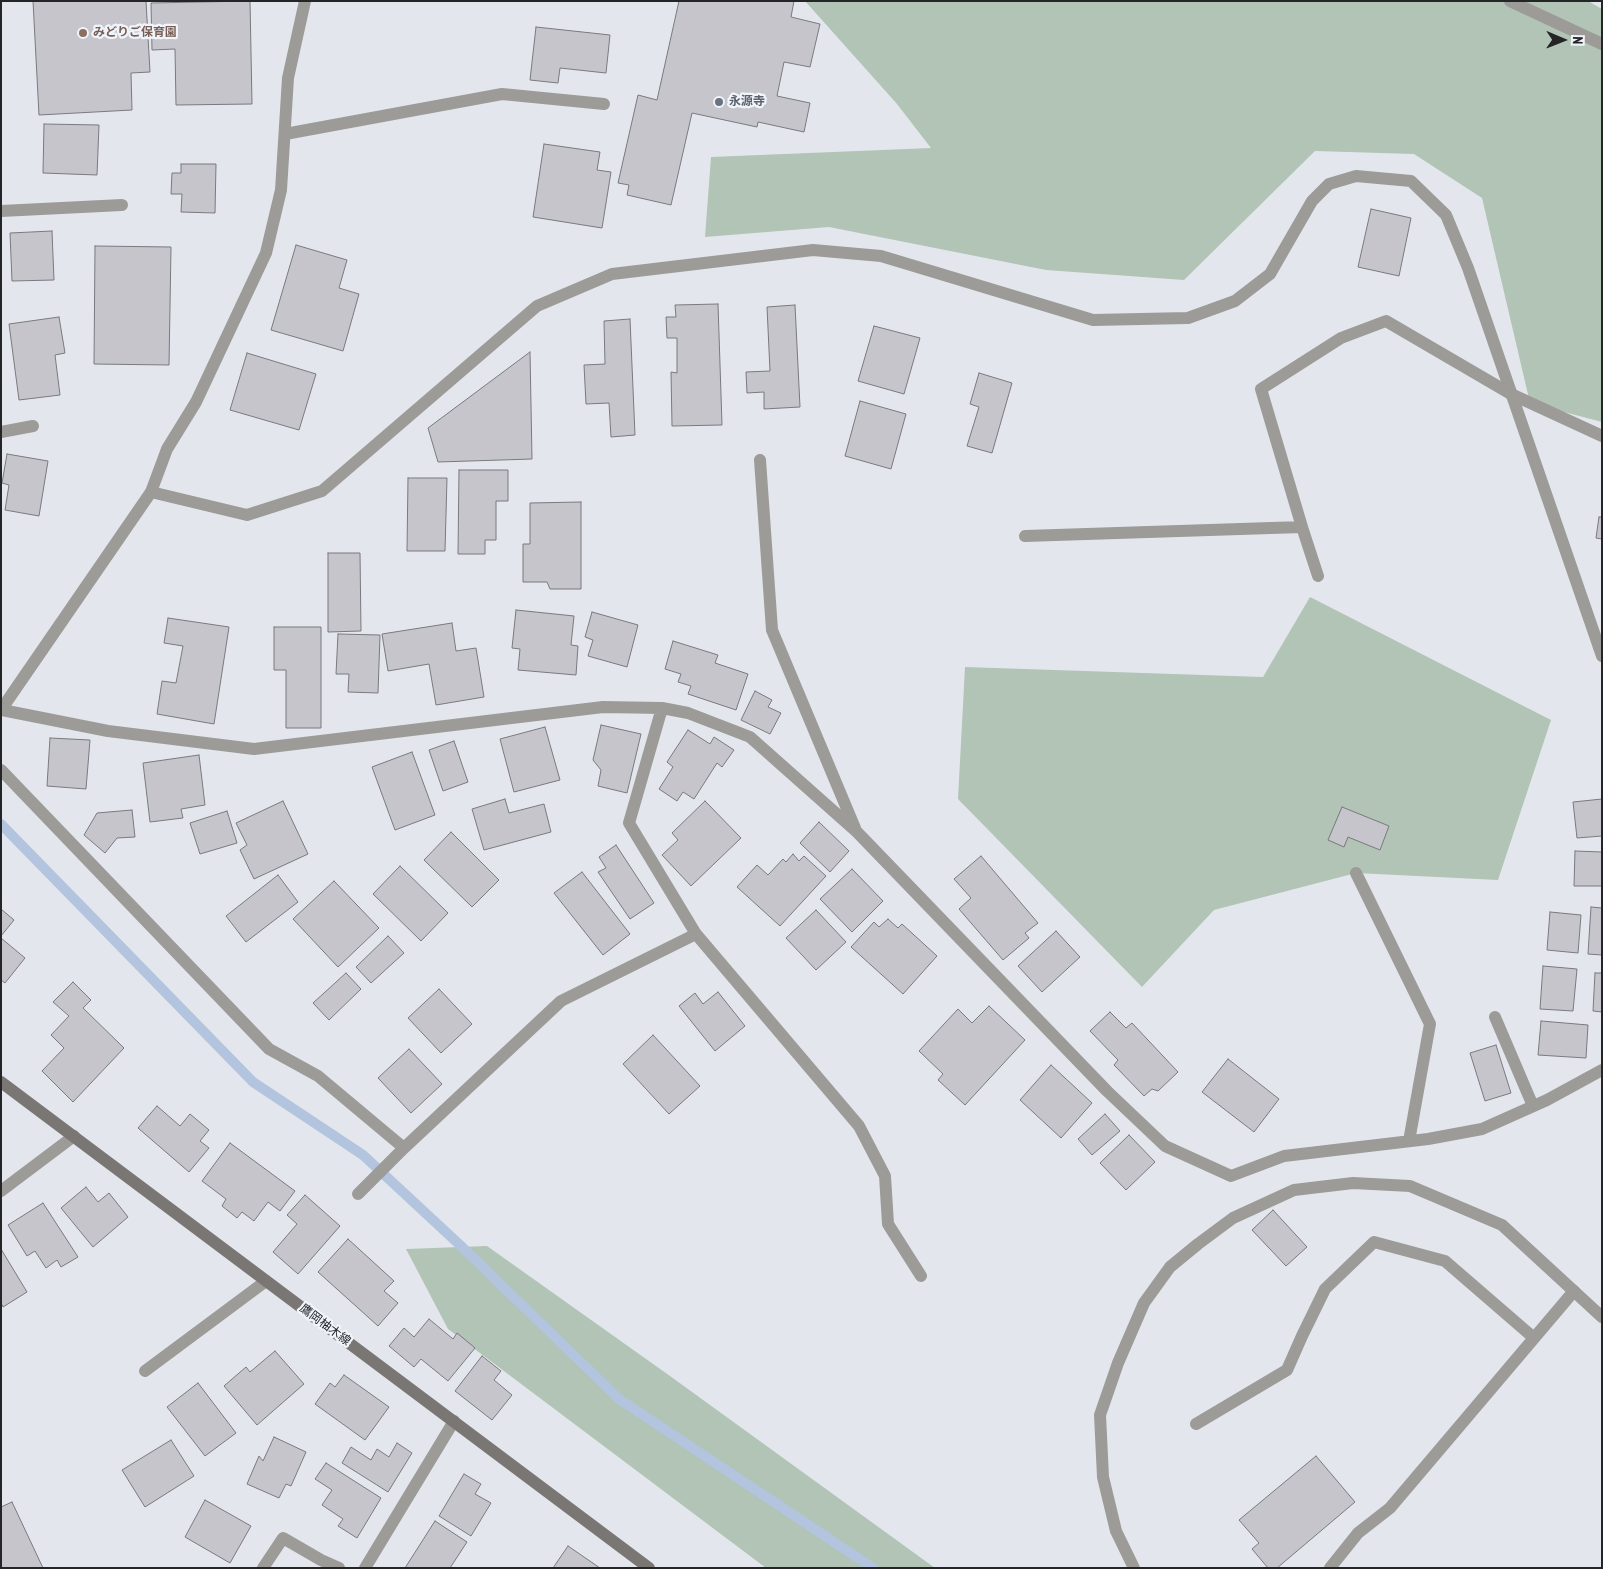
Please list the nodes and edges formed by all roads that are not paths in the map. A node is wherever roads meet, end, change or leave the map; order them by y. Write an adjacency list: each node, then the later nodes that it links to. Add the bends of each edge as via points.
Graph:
1 (305, 1): 5 (street, via 288,78)
2 (1510, 1): 3 (street)
3 (1602, 44)
4 (604, 104): 5 (street, via 502,94)
5 (285, 134): 13 (street, via 281,190 266,253 196,402 167,449)
6 (122, 205): 7 (street)
7 (1, 211)
8 (1511, 394): 11 (street); 13 (street, via 1446,214 1411,181 1356,176 1329,184 1312,201 1270,274 1235,301 1188,318 1092,320 881,256 813,250 612,274 537,306 322,491 248,515); 14 (street, via 1386,321 1342,338 1261,389); 17 (street)
9 (33, 426): 10 (street)
10 (1, 432)
11 (1602, 436)
12 (760, 460): 21 (street, via 772,630)
13 (151, 492): 19 (street)
14 (1302, 526): 15 (street); 16 (street)
15 (1025, 536)
16 (1318, 576)
17 (1602, 656)
18 (662, 708): 19 (street, via 603,707 254,749 108,731); 21 (street, via 688,713 750,737); 23 (street, via 629,823)
19 (2, 710)
20 (1, 770): 30 (street, via 269,1049 318,1076)
21 (857, 832): 29 (street, via 1107,1091 1165,1146 1231,1176 1284,1156)
22 (1356, 873): 29 (street, via 1430,1024)
23 (696, 934): 30 (street, via 562,1001); 33 (street, via 859,1126 885,1176 888,1224)
24 (1495, 1017): 27 (street)
25 (1602, 1070): 27 (street)
26 (1, 1082): 28 (main road, 鷹岡柚木線)
27 (1533, 1106): 29 (street, via 1482,1129)
28 (74, 1136): 31 (street); 34 (main road, 鷹岡柚木線)
29 (1409, 1141)
30 (404, 1148): 32 (street)
31 (1, 1191)
32 (358, 1194)
33 (921, 1276)
34 (266, 1280): 38 (street); 39 (main road, 鷹岡柚木線)
35 (1574, 1291): 36 (street); 37 (street); 45 (street, via 1502,1225 1410,1186 1353,1183 1294,1190 1233,1218 1170,1267 1144,1303 1100,1415 1103,1478 1116,1531)
36 (1602, 1317)
37 (1534, 1338): 40 (street, via 1445,1261 1374,1242 1325,1289 1287,1370); 46 (street, via 1390,1508 1358,1533)
38 (145, 1371)
39 (454, 1421): 43 (street); 44 (main road, 鷹岡柚木線)
40 (1196, 1424)
41 (263, 1568): 42 (street, via 283,1538)
42 (339, 1568)
43 (365, 1568)
44 (649, 1568)
45 (1134, 1568)
46 (1330, 1568)

